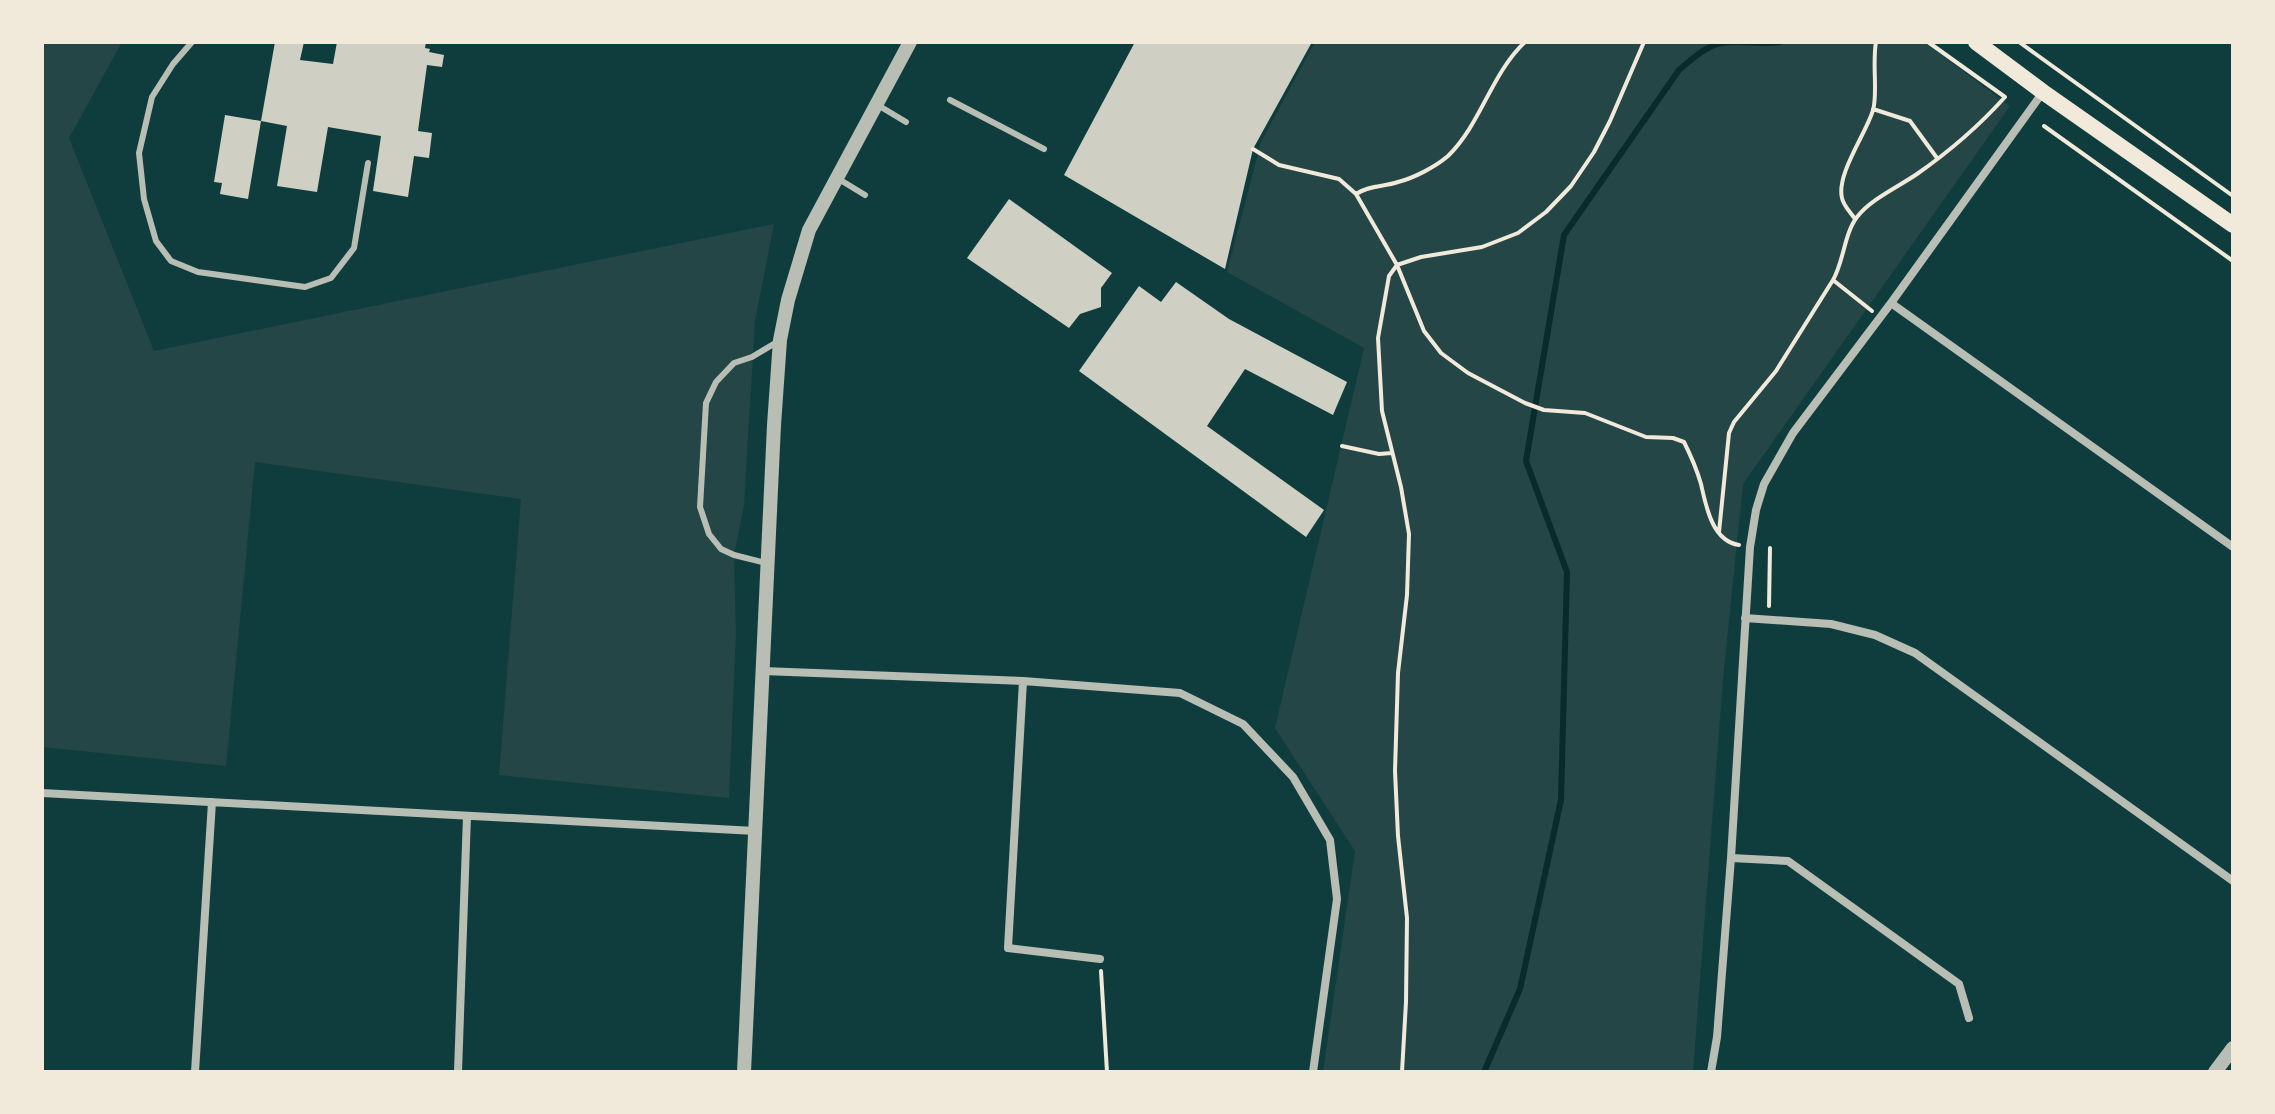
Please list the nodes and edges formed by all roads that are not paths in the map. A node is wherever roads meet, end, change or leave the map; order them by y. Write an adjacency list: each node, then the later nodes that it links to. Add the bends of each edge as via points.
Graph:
1 (192, 42): 9 (lane, via 152,97 139,153 156,241 171,261 198,272 305,287 331,278 354,248)
2 (910, 42): 6 (street)
3 (1976, 42): 4 (main road)
4 (2043, 92): 12 (main road); 13 (street)
5 (950, 100): 8 (lane)
6 (876, 104): 7 (lane); 10 (street)
7 (906, 122)
8 (1044, 149)
9 (368, 163)
10 (835, 177): 11 (lane); 14 (street, via 809,230)
11 (865, 195)
12 (2233, 225)
13 (1891, 303): 15 (street); 17 (street, via 1793,433 1764,484 1750,547)
14 (780, 340): 16 (street); 16 (lane, via 734,363 716,382 706,403 700,507 709,534 721,549)
15 (2233, 547)
16 (769, 564): 18 (street)
17 (1745, 618): 24 (street); 25 (street, via 1831,624 1915,653)
18 (763, 671): 19 (street); 23 (street)
19 (1023, 681): 26 (street, via 1008,948); 32 (street, via 1180,693 1243,724 1293,777 1330,840 1337,899)
20 (42, 793): 21 (street)
21 (212, 802): 22 (street); 29 (street)
22 (467, 816): 23 (street); 30 (street)
23 (755, 831): 31 (street)
24 (1731, 858): 27 (street, via 1788,861 1959,984); 33 (street)
25 (2233, 881)
26 (1100, 959)
27 (1969, 1018)
28 (2233, 1048): 34 (street)
29 (195, 1072)
30 (458, 1072)
31 (744, 1072)
32 (1313, 1072)
33 (1711, 1072)
34 (2215, 1072)

